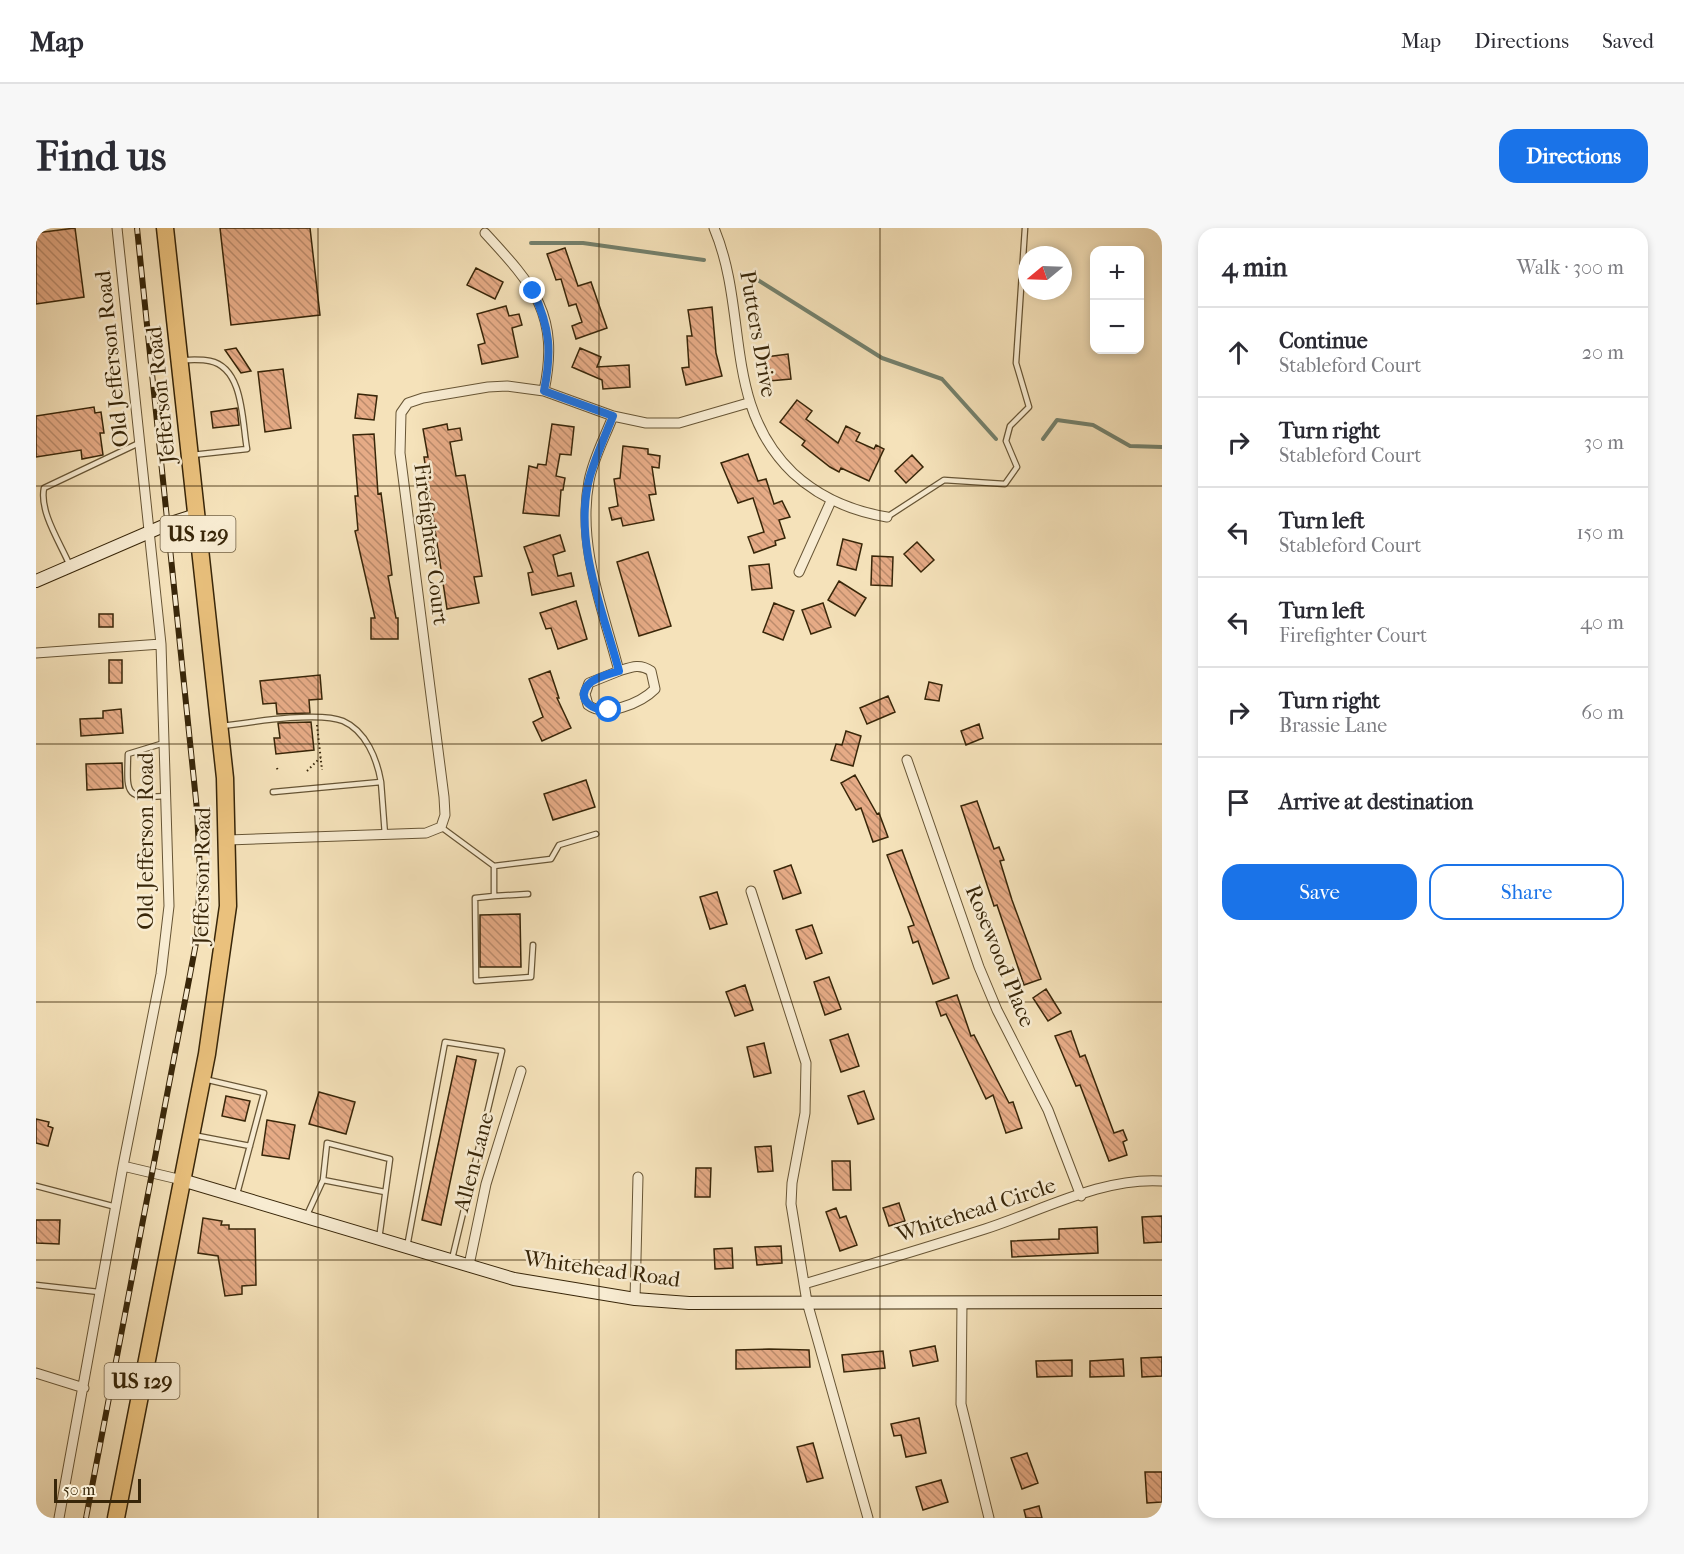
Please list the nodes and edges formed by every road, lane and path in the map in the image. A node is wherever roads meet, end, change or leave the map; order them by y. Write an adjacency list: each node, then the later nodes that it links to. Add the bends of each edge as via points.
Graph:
1 (117, 228): 10 (street, Old Jefferson Road)
2 (165, 228): 6 (highway, Jefferson Road / US 129)
3 (714, 228): 8 (street, Putters Drive, via 728,270)
4 (1025, 228): 14 (lane, via 1016,363 1029,407 1010,426 1006,441 1017,467 1005,484 944,480)
5 (485, 233): 7 (street, via 522,273 543,314 549,348)
6 (180, 359): 11 (highway, Jefferson Road / US 129); 11 (lane, via 211,361 234,378 247,449)
7 (544, 391): 9 (street, Firefighter Court); 32 (street, Firefighter Court, via 488,387 415,400 401,413 403,488 444,797)
8 (748, 403): 9 (street, Firefighter Court, via 679,423 646,423); 12 (street, Putters Drive, via 762,435 783,464)
9 (613, 416): 21 (street, via 590,478 584,519 588,556)
10 (141, 442): 15 (street, Old Jefferson Road); 16 (lane, via 44,488 47,512)
11 (190, 456): 13 (highway, Jefferson Road / US 129)
12 (831, 501): 14 (street, Putters Drive); 17 (street)
13 (196, 515): 15 (main road); 23 (highway, Jefferson Road / US 129)
14 (887, 517)
15 (150, 532): 16 (main road); 19 (street, Old Jefferson Road)
16 (70, 566): 18 (main road)
17 (799, 572)
18 (36, 580)
19 (161, 644): 20 (street); 24 (street, Old Jefferson Road)
20 (36, 653)
21 (619, 671): 21 (street, via 589,683 585,694 588,705 600,711 609,710 655,689 651,671 644,666)
22 (316, 718): 23 (lane); 25 (path); 29 (lane, via 345,722 361,735 377,761)
23 (220, 726): 35 (highway, Jefferson Road / US 129)
24 (165, 742): 31 (street, Old Jefferson Road); 31 (lane, via 128,754 128,783 130,791 139,798)
25 (321, 757): 27 (path); 28 (path)
26 (907, 760): 52 (street, Rosewood Place, via 982,975 1048,1110)
27 (322, 770)
28 (307, 771)
29 (381, 782): 30 (lane); 34 (lane)
30 (273, 792)
31 (166, 796): 45 (street, Old Jefferson Road, via 166,938)
32 (441, 826): 34 (street, via 426,833); 36 (lane)
33 (596, 834): 36 (lane, via 559,845 551,860)
34 (385, 835): 35 (street)
35 (228, 840): 42 (highway, Jefferson Road / US 129, via 228,906)
36 (494, 866): 39 (lane)
37 (751, 891): 60 (street, via 806,1063 805,1113 791,1194)
38 (528, 894): 39 (lane)
39 (494, 896): 40 (lane, via 475,898 476,981 531,977)
40 (533, 945)
41 (521, 1071): 59 (street, Allen Lane, via 486,1184)
42 (202, 1078): 43 (highway, Jefferson Road / US 129); 44 (lane, via 264,1093)
43 (191, 1134): 44 (lane); 47 (highway, Jefferson Road / US 129)
44 (250, 1146): 53 (lane)
45 (123, 1166): 47 (street, Whitehead Road); 54 (street, Old Jefferson Road)
46 (638, 1177): 63 (street)
47 (182, 1180): 53 (main road, Whitehead Road); 70 (highway, Jefferson Road / US 129)
48 (323, 1180): 51 (lane); 51 (lane, via 327,1143 390,1159); 55 (lane)
49 (1162, 1181): 52 (street, Whitehead Circle, via 1137,1181)
50 (36, 1186): 54 (lane)
51 (385, 1192): 56 (lane)
52 (1081, 1196): 60 (street, Whitehead Circle)
53 (237, 1197): 55 (main road, Whitehead Road)
54 (116, 1207): 62 (street, Old Jefferson Road)
55 (306, 1217): 56 (main road, Whitehead Road)
56 (379, 1239): 57 (main road, Whitehead Road)
57 (407, 1247): 58 (main road, Whitehead Road); 58 (lane, via 445,1042 502,1051)
58 (452, 1260): 59 (main road, Whitehead Road)
59 (469, 1265): 63 (main road, Whitehead Road, via 514,1279)
60 (804, 1284): 64 (street)
61 (36, 1285): 62 (lane)
62 (101, 1292): 68 (street, Old Jefferson Road)
63 (635, 1299): 64 (main road, Whitehead Road, via 689,1303)
64 (807, 1302): 65 (main road, Whitehead Road); 71 (street)
65 (962, 1302): 66 (main road, Whitehead Road); 72 (street, via 961,1404)
66 (1162, 1302)
67 (36, 1373): 68 (street)
68 (84, 1388): 69 (street, Old Jefferson Road)
69 (58, 1518)
70 (116, 1518)
71 (868, 1518)
72 (989, 1518)

